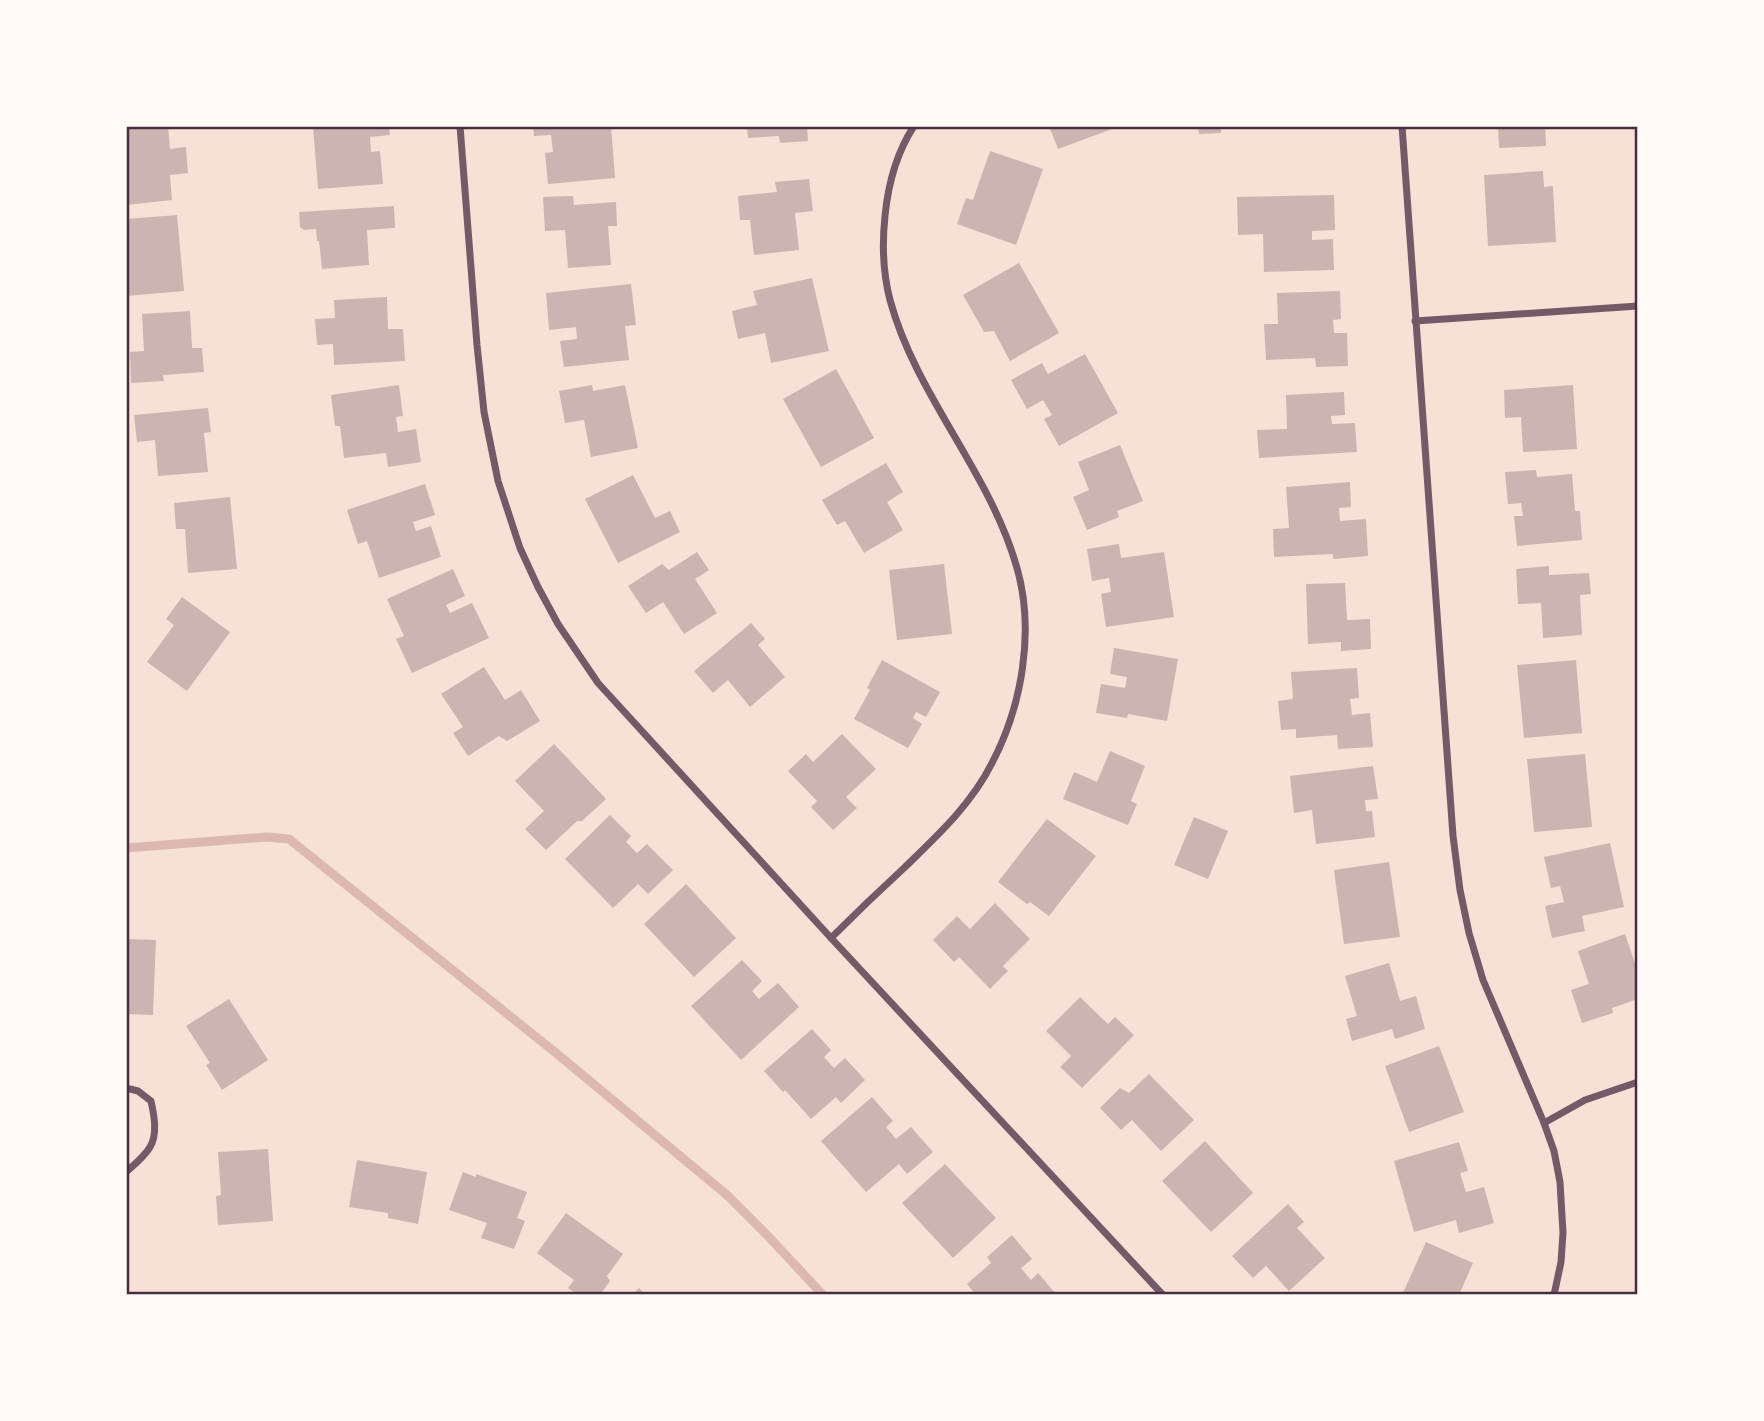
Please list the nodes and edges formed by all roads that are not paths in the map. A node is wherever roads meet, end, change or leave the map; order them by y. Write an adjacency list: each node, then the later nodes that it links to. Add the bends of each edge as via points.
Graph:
1 (460, 126): 6 (street, via 484,412 498,481 520,548 558,624 598,683)
2 (914, 126): 6 (street, via 886,199 883,235 890,299 918,370 1008,539 1023,601 1024,661 1008,730 975,792 947,827)
3 (1402, 126): 5 (street)
4 (1638, 306): 5 (street)
5 (1415, 321): 9 (street, via 1460,890 1483,980)
6 (831, 937): 11 (street)
7 (1638, 1082): 9 (street, via 1585,1100)
8 (126, 1088): 10 (street, via 151,1101 154,1134 151,1147)
9 (1545, 1123): 12 (street, via 1560,1182 1563,1233)
10 (126, 1172)
11 (1163, 1295)
12 (1554, 1295)

